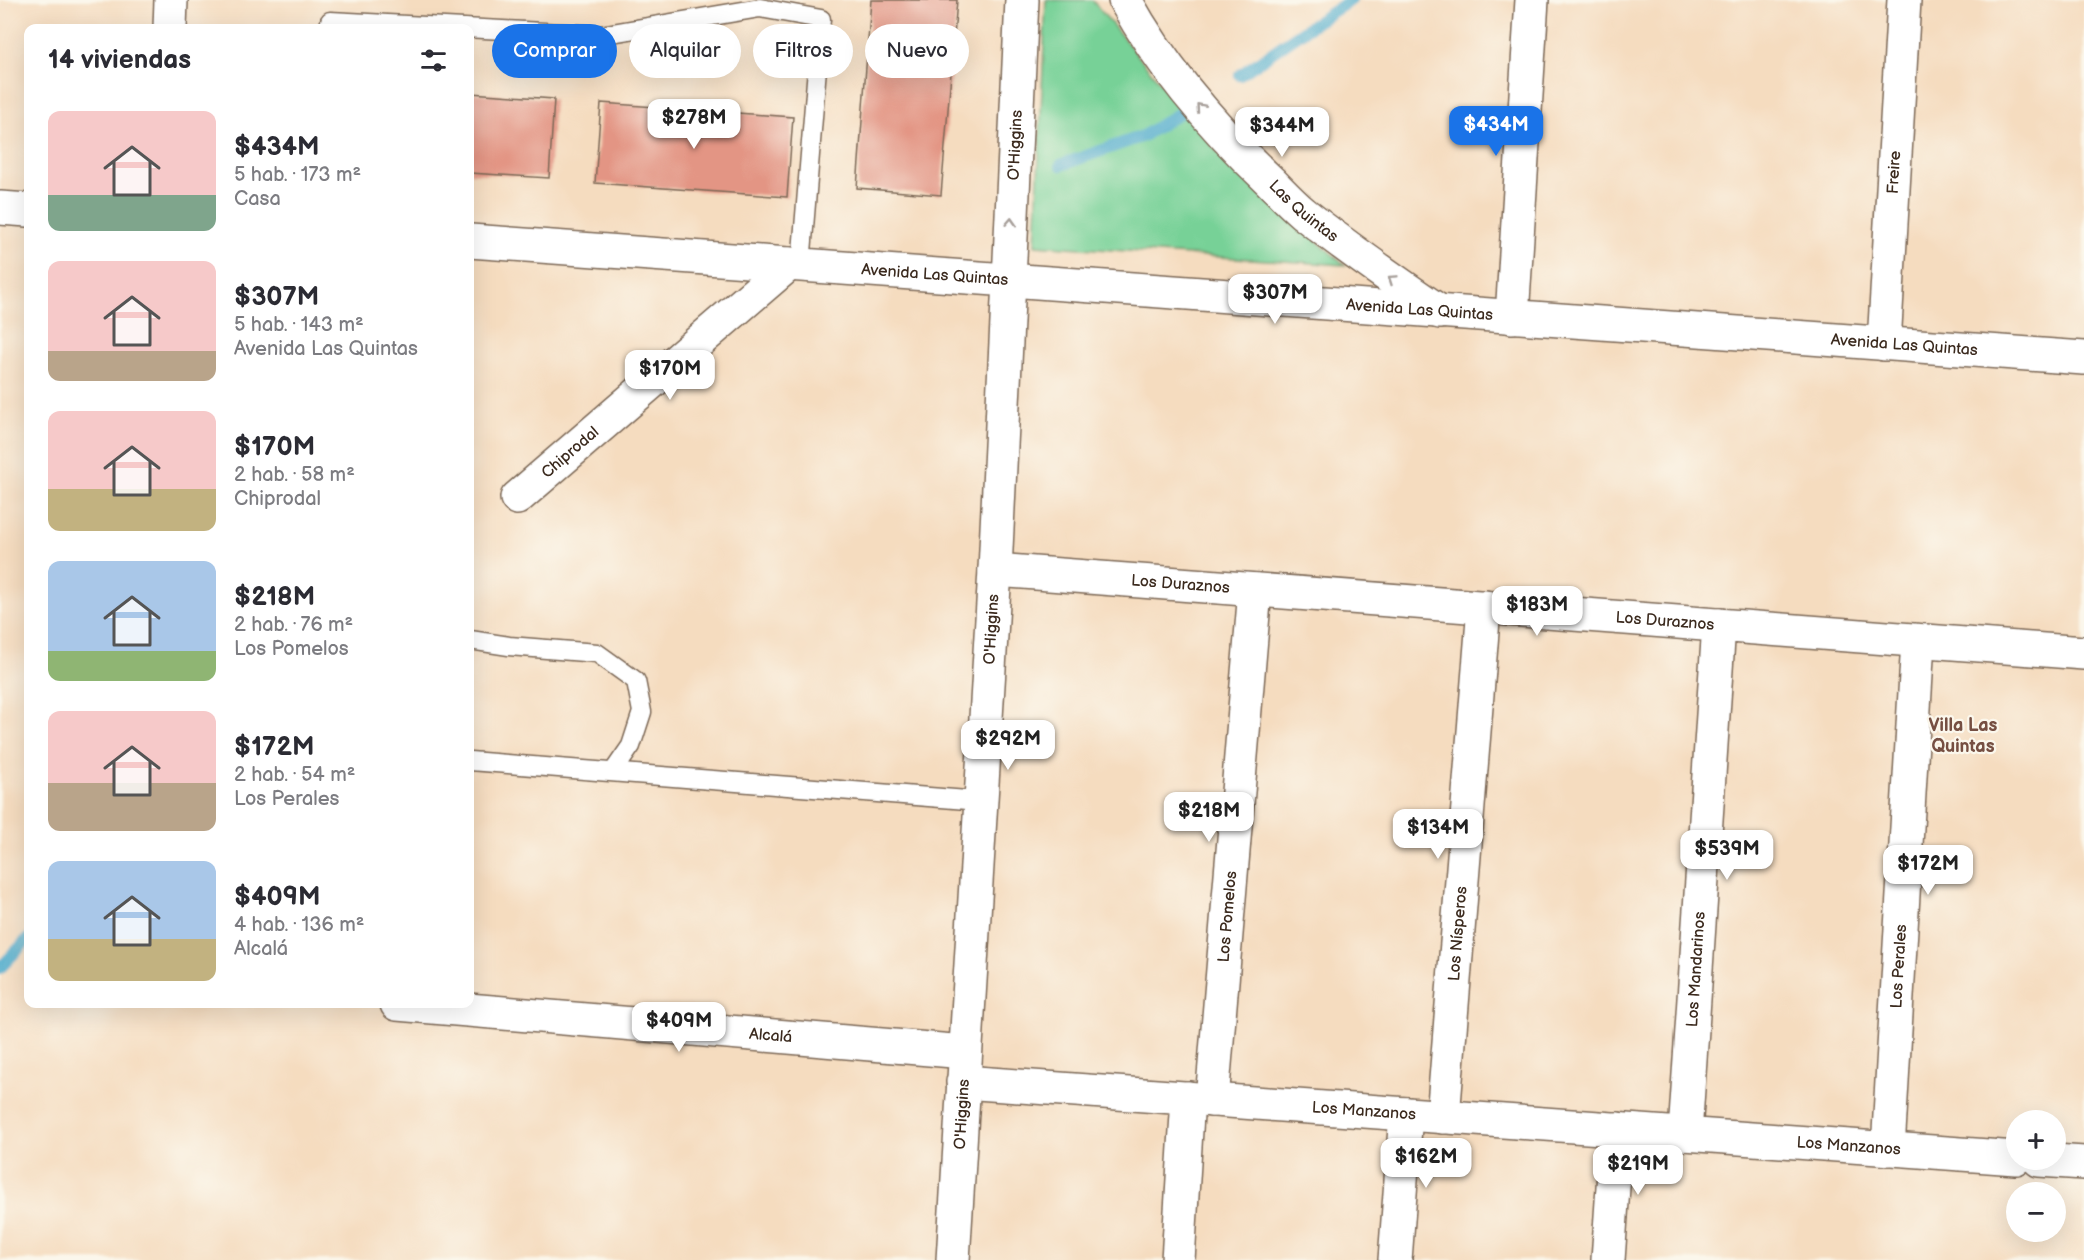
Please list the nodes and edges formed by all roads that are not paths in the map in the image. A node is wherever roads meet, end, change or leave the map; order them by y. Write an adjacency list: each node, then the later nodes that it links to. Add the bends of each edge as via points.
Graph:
1 (171, 0): 7 (street)
2 (1022, 0): 14 (street, O'Higgins, one-way to 2)
3 (1125, 0): 15 (street, Las Quintas, one-way to 3, via 1301,211 1239,153 1184,89)
4 (1532, 0): 16 (street)
5 (1904, 0): 17 (street, Freire)
6 (330, 21): 8 (lane)
7 (170, 24)
8 (388, 24)
9 (474, 28): 13 (lane, via 600,35 760,8 821,19)
10 (0, 208): 11 (street)
11 (24, 210)
12 (474, 241): 13 (street, Avenida Las Quintas)
13 (795, 265): 14 (street, Avenida Las Quintas); 19 (street, Chiprodal)
14 (1009, 280): 15 (street, Avenida Las Quintas); 20 (street, O'Higgins)
15 (1440, 312): 16 (street, Avenida Las Quintas)
16 (1512, 316): 17 (street, Avenida Las Quintas)
17 (1884, 344): 18 (street, Avenida Las Quintas)
18 (2084, 358)
19 (517, 498)
20 (995, 570): 21 (street, Los Duraznos); 29 (street, O'Higgins)
21 (1256, 590): 22 (street, Los Duraznos); 32 (street, Los Pomelos)
22 (1484, 607): 23 (street, Los Duraznos); 34 (street, Los Nísperos)
23 (1719, 625): 24 (street, Los Duraznos); 36 (street, Los Mandarinos)
24 (1918, 640): 26 (street, Los Duraznos); 37 (street, Los Perales)
25 (474, 641): 28 (lane, via 597,653 636,681 642,712 631,746)
26 (2084, 653)
27 (474, 761): 28 (lane)
28 (614, 772): 29 (lane)
29 (980, 801): 31 (street, O'Higgins)
30 (433, 1008): 31 (street, Alcalá)
31 (964, 1067): 32 (street, Los Manzanos); 41 (street, O'Higgins)
32 (1200, 1099): 33 (street, Los Manzanos); 42 (street, Los Pomelos)
33 (1406, 1114): 34 (street, Los Manzanos); 43 (street)
34 (1443, 1117): 35 (street, Los Manzanos)
35 (1617, 1129): 36 (street, Los Manzanos); 44 (street)
36 (1685, 1134): 37 (street, Los Manzanos)
37 (1888, 1149): 38 (street, Los Manzanos)
38 (2006, 1157)
39 (2066, 1162): 40 (street)
40 (2084, 1163)
41 (953, 1260)
42 (1178, 1260)
43 (1395, 1260)
44 (1608, 1260)

